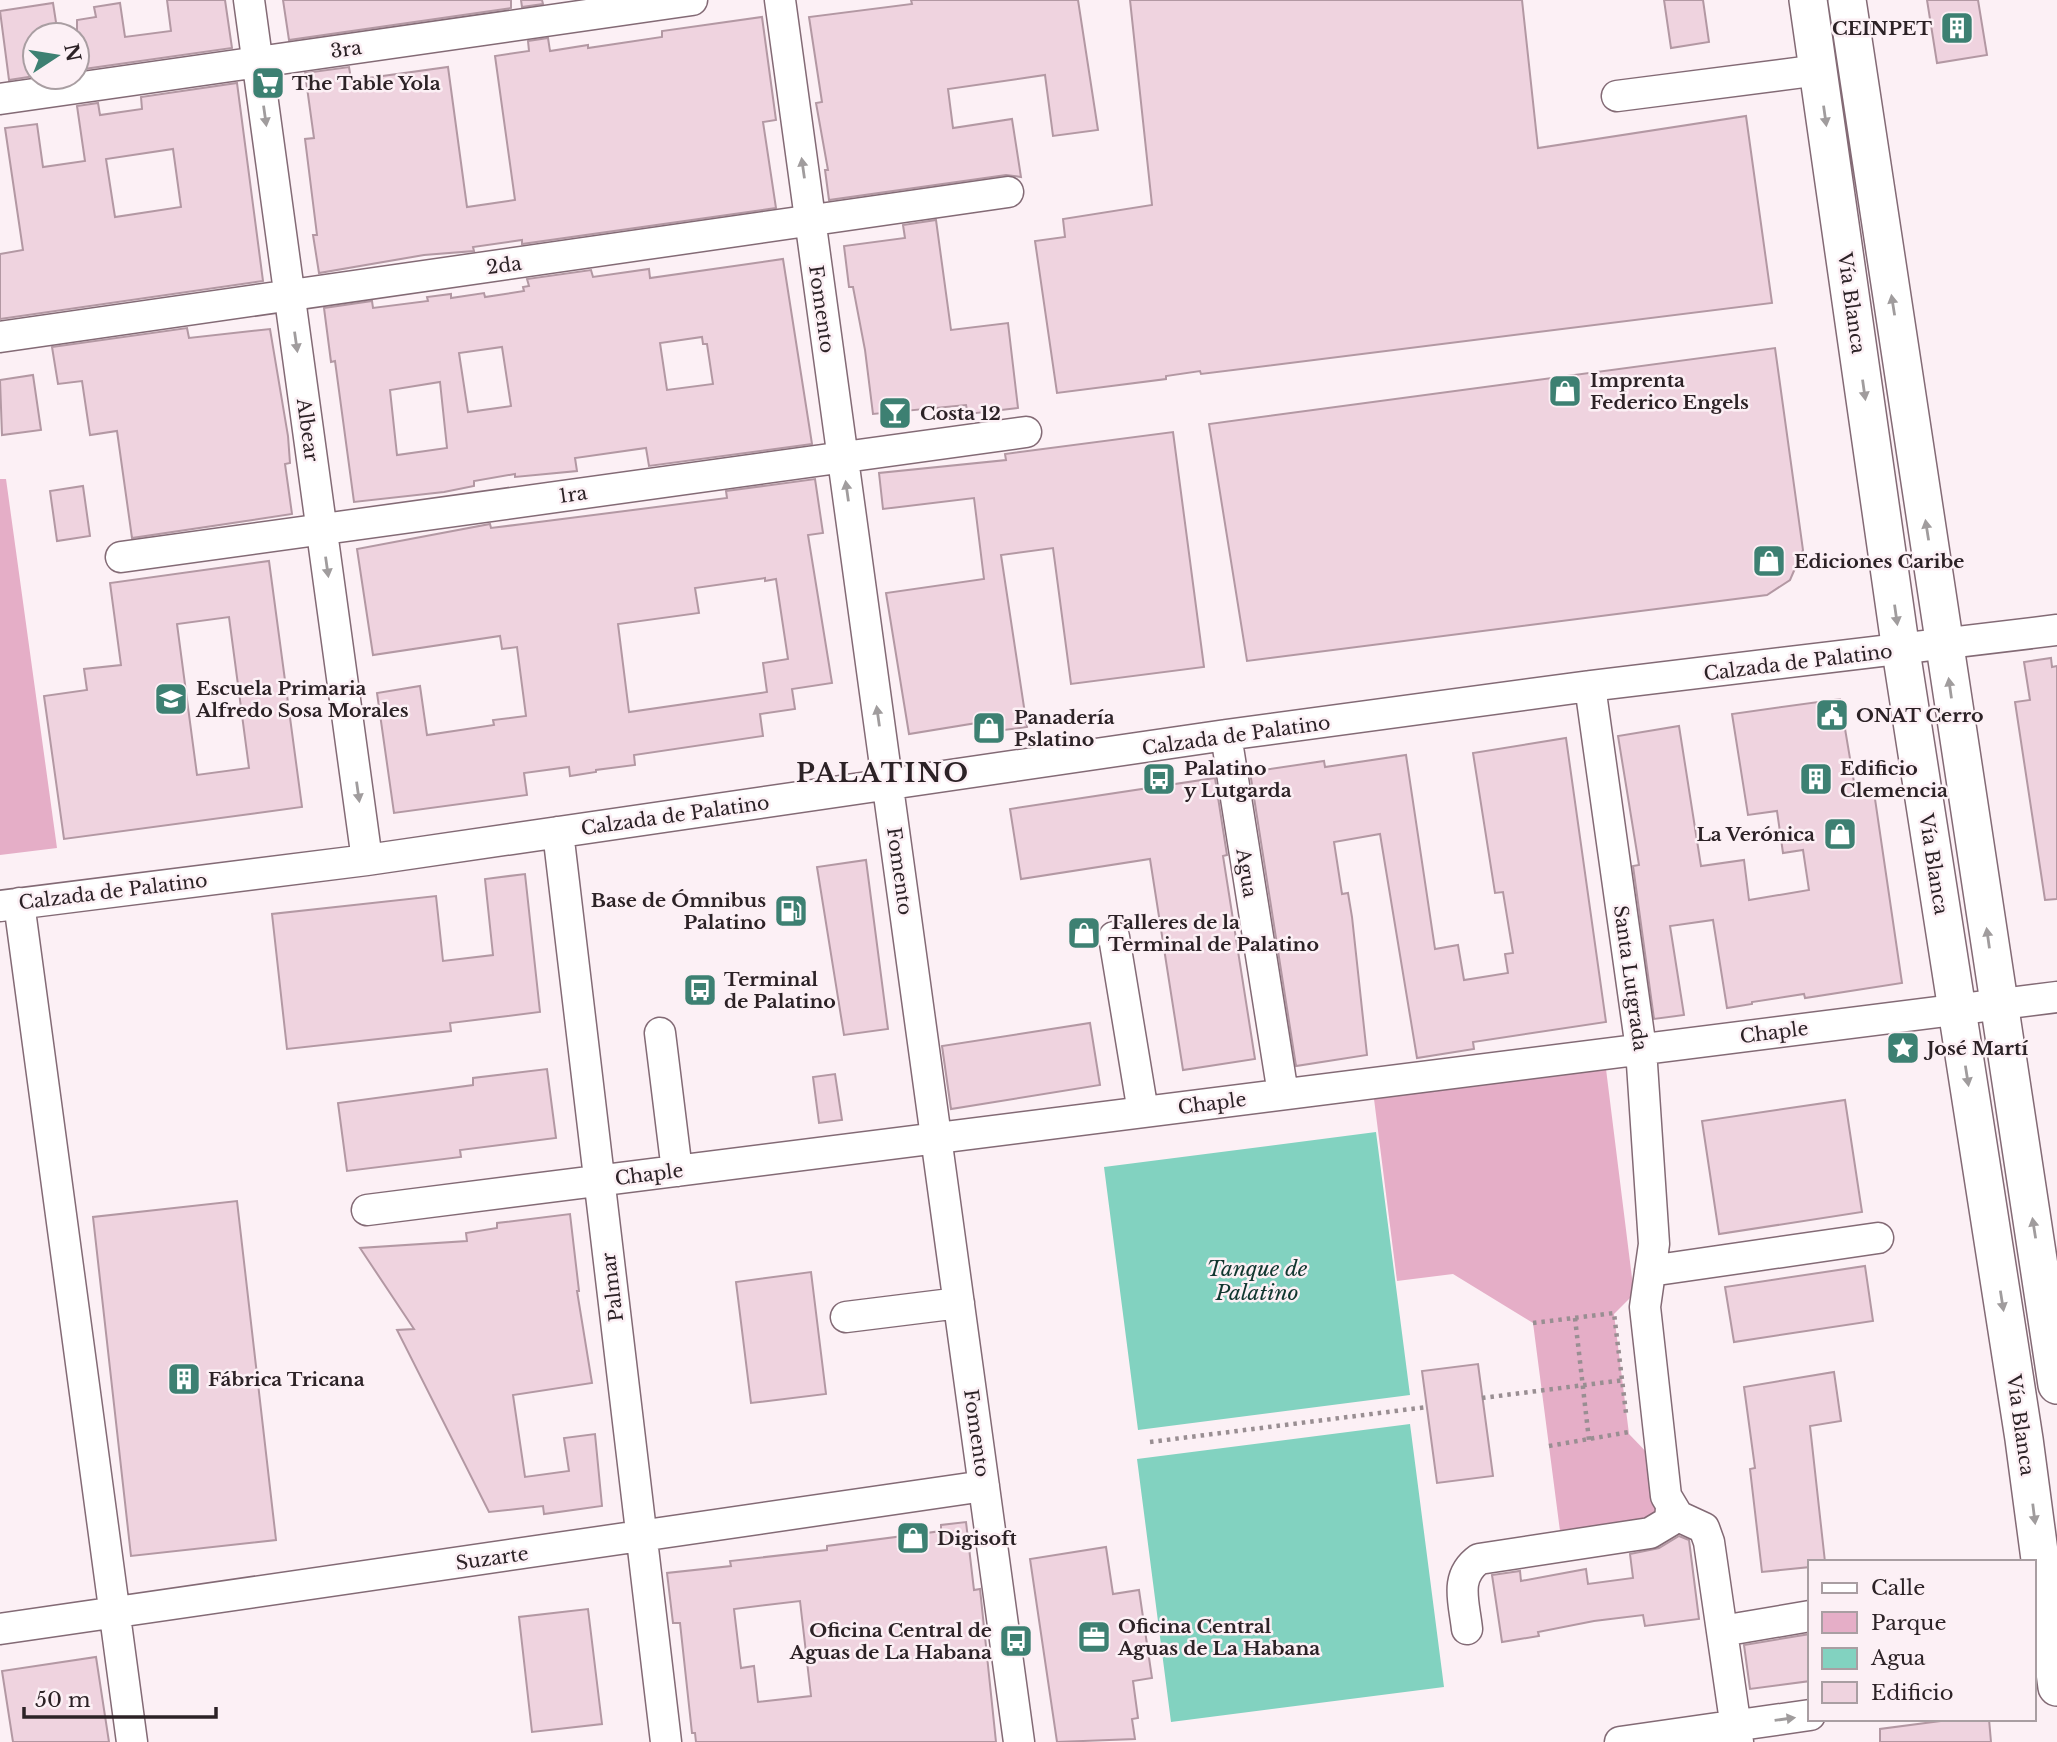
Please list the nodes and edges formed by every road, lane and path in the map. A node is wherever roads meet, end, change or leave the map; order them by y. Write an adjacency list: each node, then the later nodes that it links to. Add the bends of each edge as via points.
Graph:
1 (250, 0): 6 (street, Albear)
2 (692, 0): 6 (street, 3ra)
3 (780, 0): 11 (street, Fomento, one-way to 3)
4 (1808, 0): 7 (main road, Vía Blanca)
5 (1847, 0): 19 (main road, Vía Blanca, one-way to 5)
6 (258, 62): 9 (street, 3ra); 12 (street, Albear, one-way to 12)
7 (1819, 70): 8 (street); 20 (main road, Vía Blanca, one-way to 20)
8 (1617, 96)
9 (0, 99)
10 (1008, 192): 11 (street, 2da)
11 (810, 220): 12 (street, 2da); 15 (street, Fomento)
12 (290, 295): 13 (street, 2da); 16 (street, Albear, one-way to 16)
13 (0, 337)
14 (1026, 432): 15 (street, 1ra)
15 (843, 457): 16 (street, 1ra); 23 (street, Fomento, one-way to 15)
16 (322, 529): 17 (street, 1ra); 25 (street, Albear, one-way to 25)
17 (121, 557)
18 (2057, 630): 19 (street, Calzada de Palatino)
19 (1944, 646): 20 (street, Calzada de Palatino); 29 (main road, Vía Blanca, one-way to 19)
20 (1901, 650): 21 (street, Calzada de Palatino); 30 (main road, Vía Blanca)
21 (1590, 686): 22 (street, Calzada de Palatino); 32 (street, Santa Lutgrada)
22 (1226, 736): 23 (street, Calzada de Palatino); 33 (street, Agua)
23 (888, 784): 24 (street, Calzada de Palatino); 35 (street, Fomento)
24 (558, 832): 25 (street, Calzada de Palatino); 37 (street, Palmar)
25 (367, 860): 26 (street, Calzada de Palatino)
26 (9, 905): 58 (street)
27 (1114, 937): 34 (street)
28 (2057, 997): 29 (street, Chaple)
29 (1998, 1005): 30 (street, Chaple); 46 (main road, Vía Blanca, one-way to 29)
30 (1956, 1009): 32 (street, Chaple); 45 (main road, Vía Blanca, one-way to 45)
31 (660, 1033): 36 (street)
32 (1641, 1049): 33 (street, Chaple); 40 (street, Santa Lutgrada, via 1654,1244)
33 (1283, 1094): 34 (street, Chaple)
34 (1143, 1112): 35 (street, Chaple)
35 (936, 1138): 36 (street, Chaple); 41 (street, Fomento)
36 (677, 1171): 37 (street, Chaple)
37 (600, 1181): 38 (street, Chaple); 57 (street, Palmar)
38 (367, 1210)
39 (1878, 1238): 40 (street)
40 (1650, 1271): 47 (street, Santa Lutgrada, via 1645,1307)
41 (958, 1303): 42 (street); 55 (street, Fomento)
42 (846, 1317)
43 (1575, 1318): 44 (path); 48 (path, via 1614,1313); 49 (path)
44 (1533, 1323)
45 (2014, 1374): 46 (street); 63 (main road, Vía Blanca, one-way to 63)
46 (2056, 1374)
47 (1653, 1376): 48 (path); 56 (street, Santa Lutgrada)
48 (1622, 1380): 49 (path); 52 (path, via 1629,1434)
49 (1582, 1385): 50 (path); 52 (path)
50 (1482, 1398)
51 (1426, 1407): 53 (path)
52 (1589, 1440): 54 (path)
53 (1150, 1442)
54 (1549, 1446)
55 (984, 1486): 57 (street, Suzarte); 68 (street, Fomento)
56 (1671, 1508): 61 (street, via 1670,1521 1650,1533 1479,1559 1461,1580); 62 (street, via 1704,1528)
57 (642, 1536): 58 (street, Suzarte); 67 (street, Palmar)
58 (113, 1613): 60 (street, Suzarte); 66 (street)
59 (1808, 1616): 62 (street)
60 (0, 1629)
61 (1467, 1629)
62 (1722, 1631): 65 (street)
63 (2051, 1683)
64 (1808, 1716): 65 (street, one-way to 64)
65 (1737, 1734): 69 (street)
66 (132, 1742)
67 (666, 1742)
68 (1019, 1742)
69 (1620, 1742)

